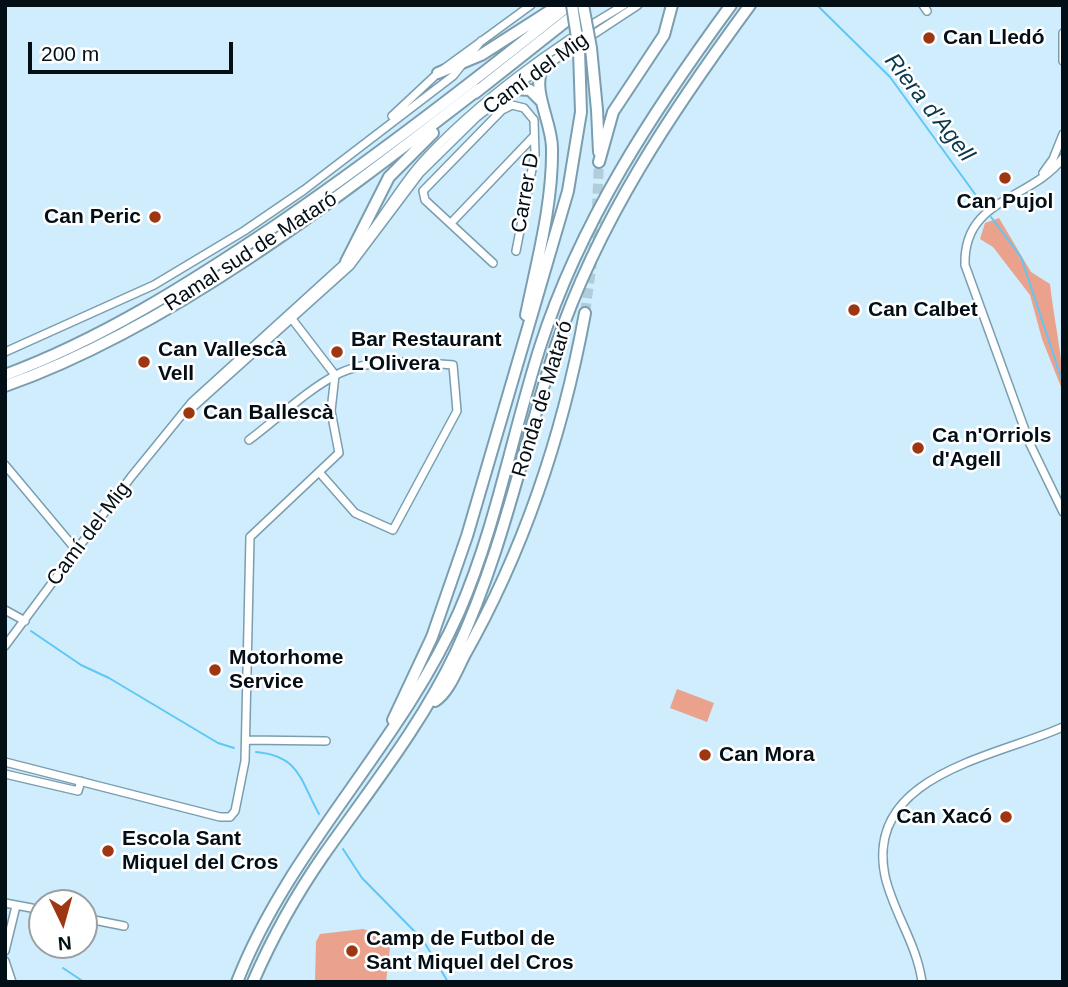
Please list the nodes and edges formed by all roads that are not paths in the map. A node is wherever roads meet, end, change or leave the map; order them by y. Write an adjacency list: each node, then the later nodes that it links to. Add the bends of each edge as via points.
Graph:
1 (531, 5): 11 (street)
2 (559, 5): 13 (highway)
3 (570, 5): 42 (highway, bridge, via 579,51 581,112 568,191); 44 (highway, via 429,115 240,250 117,324)
4 (585, 5): 8 (highway, bridge, via 600,162 613,112 664,35); 16 (highway)
5 (624, 5): 19 (street, Camí del Mig)
6 (638, 5): 14 (street, Camí del Mig)
7 (750, 5): 56 (highway, Ronda de Mataró, via 688,88 631,180 586,272 556,346 489,575)
8 (670, 7)
9 (730, 7): 58 (highway, Ronda de Mataró, via 620,169 573,264 541,345 492,520 459,612)
10 (1063, 33): 12 (street)
11 (481, 41): 13 (street); 15 (street)
12 (1063, 61)
13 (465, 62): 15 (highway); 22 (street, via 453,76)
14 (542, 69): 17 (street, Camí del Mig); 18 (highway, via 538,85)
15 (438, 73): 22 (street)
16 (479, 89): 36 (highway, via 394,169); 46 (highway, Ramal sud de Mataró, via 331,200 194,291 80,355)
17 (513, 89): 18 (highway, via 530,90); 26 (street, Camí del Mig)
18 (545, 106): 42 (highway, via 552,164)
19 (481, 107): 26 (street, Camí del Mig, via 440,147); 33 (street, Camí del Mig, via 437,146)
20 (1063, 134): 30 (street)
21 (535, 135): 23 (street); 24 (street, Carrer D); 28 (street, via 534,120 524,108 512,105)
22 (369, 138): 41 (street, via 304,190 154,285)
23 (527, 145): 24 (street); 34 (street)
24 (535, 149): 35 (street, Carrer D)
25 (1063, 150): 30 (street)
26 (442, 151): 28 (street); 29 (street, Camí del Mig)
27 (1063, 158): 32 (street)
28 (451, 161): 31 (street)
29 (430, 162): 31 (street); 33 (street, Camí del Mig); 38 (street, Camí del Mig, via 350,266)
30 (1047, 167): 32 (street)
31 (440, 172): 34 (street, via 423,191 425,200)
32 (1033, 184): 51 (street, via 979,218 966,241 965,265 1030,444)
33 (398, 193): 36 (street, Camí del Mig)
34 (451, 223): 37 (street)
35 (516, 251)
36 (346, 262): 38 (street, Camí del Mig)
37 (492, 263)
38 (313, 296): 40 (street, Camí del Mig); 43 (street, Camí del Mig)
39 (585, 313): 56 (highway, via 565,403 516,552 449,683 439,699)
40 (292, 319): 43 (street, Camí del Mig); 45 (street); 47 (street, Camí del Mig)
41 (5, 352)
42 (520, 356): 58 (highway, via 451,589 393,717)
43 (240, 358): 47 (street, Camí del Mig)
44 (5, 375)
45 (335, 375): 48 (street); 50 (street, via 331,411 339,453); 50 (street, via 378,364 453,365 457,411 393,530 355,513)
46 (5, 386)
47 (176, 423): 52 (street, Camí del Mig)
48 (249, 440)
49 (5, 465): 52 (street)
50 (319, 471): 59 (street, via 250,537)
51 (1063, 512)
52 (76, 551): 54 (street, Camí del Mig)
53 (5, 610): 54 (street)
54 (24, 621): 55 (street, Camí del Mig)
55 (5, 646)
56 (429, 703): 73 (highway, Ronda de Mataró, via 295,900)
57 (1063, 727): 74 (street, via 925,782 891,818 883,848 886,879 915,951)
58 (392, 732): 72 (highway, Ronda de Mataró, via 283,893)
59 (246, 740): 60 (street); 63 (street, via 242,780 230,817)
60 (326, 741)
61 (5, 762): 63 (street)
62 (5, 774): 63 (street, via 78,791)
63 (80, 781)
64 (5, 904): 65 (street)
65 (16, 905): 66 (street); 69 (street)
66 (28, 907)
67 (98, 921): 68 (street)
68 (124, 926)
69 (5, 951)
70 (5, 961): 71 (street)
71 (12, 982)
72 (237, 982)
73 (253, 982)
74 (922, 982)

